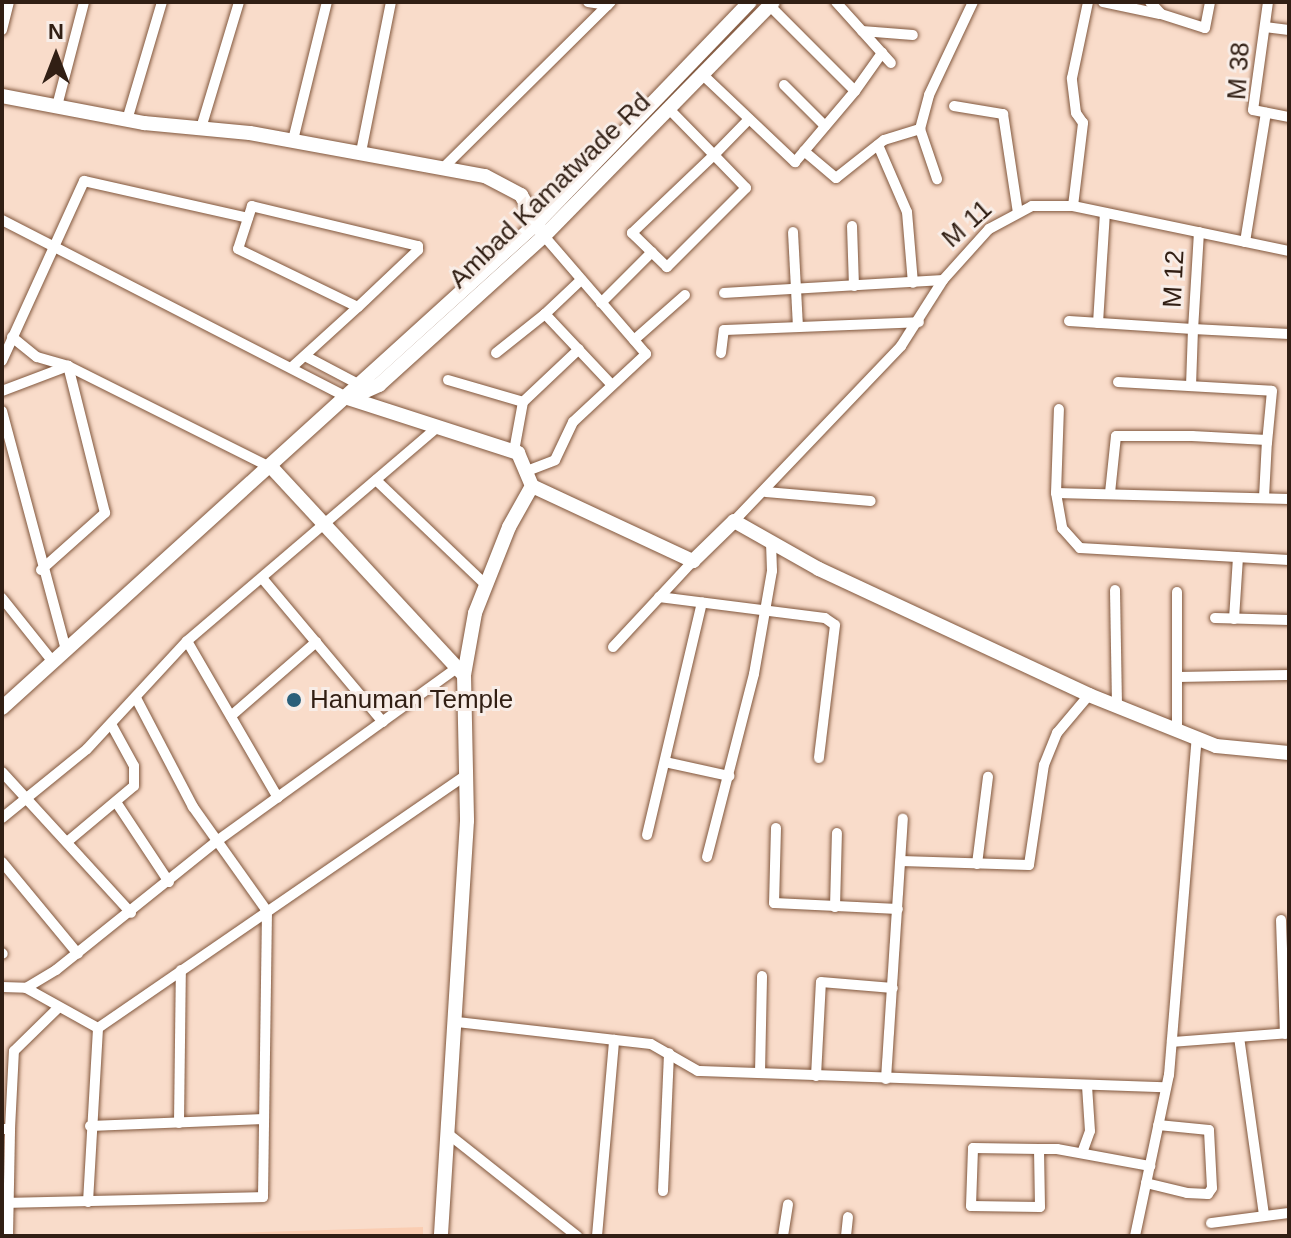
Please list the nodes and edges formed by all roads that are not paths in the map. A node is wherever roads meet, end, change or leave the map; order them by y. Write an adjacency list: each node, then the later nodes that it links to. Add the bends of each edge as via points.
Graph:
1 (9, 2): 20 (street)
2 (84, 2): 30 (street)
3 (162, 2): 36 (street)
4 (239, 2): 38 (street)
5 (327, 2): 40 (street)
6 (391, 2): 43 (street)
7 (588, 2): 16 (street)
8 (750, 2): 53 (street, Ambad Kamatwade Rd)
9 (836, 2): 22 (street)
10 (973, 2): 39 (street, via 929,95)
11 (1088, 2): 47 (street, via 1072,78 1076,113 1083,123)
12 (1103, 2): 18 (street)
13 (1150, 2): 18 (street)
14 (1210, 2): 18 (street, via 1205,28)
15 (1268, 2): 19 (street, M 38)
16 (609, 4): 45 (street)
17 (771, 4): 26 (street, Ambad Kamatwade Rd); 28 (street)
18 (1161, 14)
19 (1265, 27): 21 (street); 33 (street, M 38, via 1253,110)
20 (2, 30)
21 (1289, 30)
22 (862, 31): 23 (street); 24 (street)
23 (913, 35)
24 (882, 53): 25 (street); 28 (street)
25 (891, 63)
26 (703, 75): 32 (street, Ambad Kamatwade Rd); 35 (street)
27 (784, 85): 37 (street)
28 (855, 91): 37 (street)
29 (2, 96): 30 (street)
30 (57, 106): 36 (street)
31 (954, 106): 48 (street, via 1003,114)
32 (670, 110): 44 (street); 53 (street, Ambad Kamatwade Rd)
33 (1266, 113): 34 (street, M 38); 56 (street)
34 (1289, 117)
35 (749, 119): 42 (street, via 795,162); 44 (street)
36 (127, 120): 38 (street)
37 (825, 126): 42 (street)
38 (201, 128): 40 (street)
39 (920, 129): 41 (street, via 902,131); 46 (street)
40 (293, 140): 43 (street)
41 (878, 145): 42 (street, via 836,178); 62 (street, via 907,212)
42 (804, 151)
43 (361, 152): 45 (street)
44 (714, 155): 59 (street, via 632,233); 59 (street, via 746,188 667,267)
45 (443, 168): 53 (street, via 485,176 521,195)
46 (937, 179)
47 (1073, 206): 48 (street, M 11, via 1032,206); 49 (street, M 11)
48 (1018, 213): 61 (street, M 11, via 989,229)
49 (1105, 213): 55 (street, M 11); 72 (street)
50 (248, 218): 57 (street, via 84,181)
51 (2, 220): 57 (street)
52 (852, 226): 63 (street)
53 (540, 230): 60 (street); 88 (street, Ambad Kamatwade Rd); 91 (street, Ambad Kamatwade Rd, via 379,385)
54 (793, 232): 64 (street)
55 (1199, 232): 56 (street, M 11); 74 (street, M 12)
56 (1245, 242): 58 (street, M 11)
57 (53, 245): 76 (street); 84 (street)
58 (1289, 251)
59 (652, 252): 67 (street)
60 (581, 280): 67 (street); 69 (street)
61 (943, 280): 62 (street, M 11); 71 (street)
62 (913, 283): 63 (street, M 11)
63 (854, 286): 64 (street, M 11)
64 (796, 289): 65 (street, M 11); 73 (street)
65 (724, 293)
66 (685, 295): 77 (street)
67 (601, 303): 77 (street)
68 (358, 307): 68 (street, via 418,246 252,206 238,249); 81 (street)
69 (545, 314): 78 (street); 79 (street)
70 (1069, 321): 72 (street)
71 (919, 322): 73 (street); 101 (street)
72 (1098, 323): 74 (street)
73 (798, 327): 80 (street, via 722,331)
74 (1193, 329): 75 (street, M 12); 89 (street)
75 (1289, 334)
76 (12, 337): 82 (street); 83 (street, via 27,352)
77 (634, 340): 87 (street, via 646,354)
78 (579, 349): 87 (street); 92 (street)
79 (496, 353)
80 (721, 353)
81 (305, 356): 84 (street); 88 (street)
82 (2, 361)
83 (68, 366): 90 (street); 98 (street); 113 (street, via 105,513)
84 (292, 367): 91 (street)
85 (448, 380): 92 (street)
86 (1118, 382): 89 (street)
87 (611, 384): 99 (street, via 573,422 558,457)
88 (360, 385): 91 (street, Ambad Kamatwade Rd)
89 (1191, 386): 96 (street, via 1272,391)
90 (2, 391)
91 (348, 398): 95 (street); 98 (street, Ambad Kamatwade Rd)
92 (523, 402): 97 (street)
93 (1059, 409): 102 (street)
94 (2, 411): 113 (street)
95 (438, 427): 97 (street); 100 (street)
96 (1267, 443): 103 (street, via 1116,436); 104 (street)
97 (514, 451): 99 (street, via 524,459)
98 (272, 468): 108 (street); 128 (street, Ambad Kamatwade Rd)
99 (529, 478): 112 (street); 115 (street)
100 (376, 480): 108 (street); 115 (street)
101 (766, 492): 106 (street); 107 (street)
102 (1056, 493): 103 (street); 110 (street, via 1062,528 1080,548)
103 (1110, 493): 104 (street)
104 (1264, 497): 105 (street)
105 (1289, 499)
106 (871, 501)
107 (734, 521): 109 (street); 112 (street)
108 (324, 524): 114 (street); 130 (street)
109 (771, 541): 121 (street); 133 (street, via 819,569)
110 (1238, 557): 111 (street); 123 (street)
111 (1289, 560)
112 (693, 561): 118 (street)
113 (41, 570): 128 (street)
114 (262, 578): 125 (street); 126 (street)
115 (486, 585): 130 (street)
116 (1115, 590): 135 (street)
117 (1177, 592): 132 (street)
118 (659, 597): 119 (street); 127 (street)
119 (702, 602): 121 (street); 144 (street)
120 (4, 605): 129 (street)
121 (765, 610): 143 (street, via 825,618 836,627); 147 (street)
122 (1215, 618): 123 (street)
123 (1234, 619): 124 (street)
124 (1289, 620)
125 (187, 641): 134 (street); 137 (street)
126 (316, 642): 137 (street); 138 (street)
127 (613, 647)
128 (66, 650): 129 (street, Ambad Kamatwade Rd)
129 (53, 662): 136 (street, Ambad Kamatwade Rd)
130 (461, 672): 138 (street); 146 (street)
131 (1289, 675): 132 (street)
132 (1177, 677): 140 (street)
133 (1089, 695): 135 (street); 162 (street, via 1057,733 1044,765 1029,865)
134 (136, 698): 139 (street); 157 (street, via 193,807)
135 (1117, 706): 140 (street)
136 (2, 708)
137 (231, 716): 149 (street)
138 (383, 722): 149 (street)
139 (111, 724): 150 (street); 151 (street, via 135,774 134,786)
140 (1177, 730): 141 (street)
141 (1197, 738): 142 (street, via 1236,750); 181 (street)
142 (1289, 753)
143 (819, 758)
144 (665, 762): 147 (street); 156 (street)
145 (2, 772): 150 (street)
146 (465, 776): 166 (street); 176 (street)
147 (729, 776): 159 (street)
148 (988, 777): 162 (street)
149 (278, 798): 157 (street)
150 (27, 799): 152 (street); 158 (street)
151 (116, 802): 158 (street); 163 (street)
152 (2, 818)
153 (903, 819): 160 (street)
154 (776, 828): 164 (street, via 774,903)
155 (837, 833): 164 (street)
156 (647, 835)
157 (217, 841): 163 (street); 166 (street)
158 (67, 842): 167 (street)
159 (707, 857)
160 (901, 861): 162 (street); 165 (street)
161 (2, 862): 169 (street)
162 (977, 864)
163 (169, 882): 167 (street)
164 (835, 907): 165 (street)
165 (898, 909): 174 (street)
166 (267, 911): 170 (street); 188 (street)
167 (131, 913): 169 (street)
168 (1281, 920): 178 (street)
169 (78, 954): 173 (street)
170 (181, 970): 177 (street); 189 (street)
171 (762, 976): 183 (street)
172 (2, 987): 173 (street)
173 (26, 988): 175 (street)
174 (893, 988): 184 (street, via 821,982); 185 (street)
175 (58, 1008): 177 (street); 192 (street, via 14,1051)
176 (457, 1022): 180 (street); 193 (street)
177 (98, 1028): 191 (street)
178 (1287, 1034): 179 (street)
179 (1239, 1037): 181 (street); 203 (street)
180 (614, 1040): 182 (street, via 651,1044); 209 (street)
181 (1172, 1042): 187 (street)
182 (669, 1053): 183 (street, via 688,1070); 198 (street)
183 (760, 1073): 184 (street)
184 (816, 1076): 185 (street)
185 (886, 1079): 186 (street)
186 (1087, 1086): 187 (street); 195 (street, via 1090,1131)
187 (1166, 1087): 190 (street)
188 (264, 1119): 189 (street); 199 (street, via 263,1197)
189 (179, 1123): 191 (street)
190 (1158, 1125): 196 (street); 197 (street, via 1209,1130 1212,1188 1208,1194 1187,1193)
191 (90, 1126): 199 (street)
192 (6, 1129): 200 (street)
193 (447, 1133): 207 (street); 208 (street)
194 (1039, 1149): 194 (street, via 971,1149 971,1206 1040,1207); 195 (street)
195 (1082, 1153): 196 (street)
196 (1150, 1166): 197 (street)
197 (1146, 1183): 212 (street)
198 (663, 1191)
199 (88, 1202): 200 (street)
200 (8, 1203): 206 (street)
201 (788, 1204): 210 (street)
202 (1289, 1213): 203 (street)
203 (1264, 1215): 205 (street)
204 (848, 1217): 211 (street)
205 (1211, 1223)
206 (8, 1236)
207 (441, 1236)
208 (577, 1236)
209 (597, 1236)
210 (783, 1236)
211 (846, 1236)
212 (1135, 1236)

